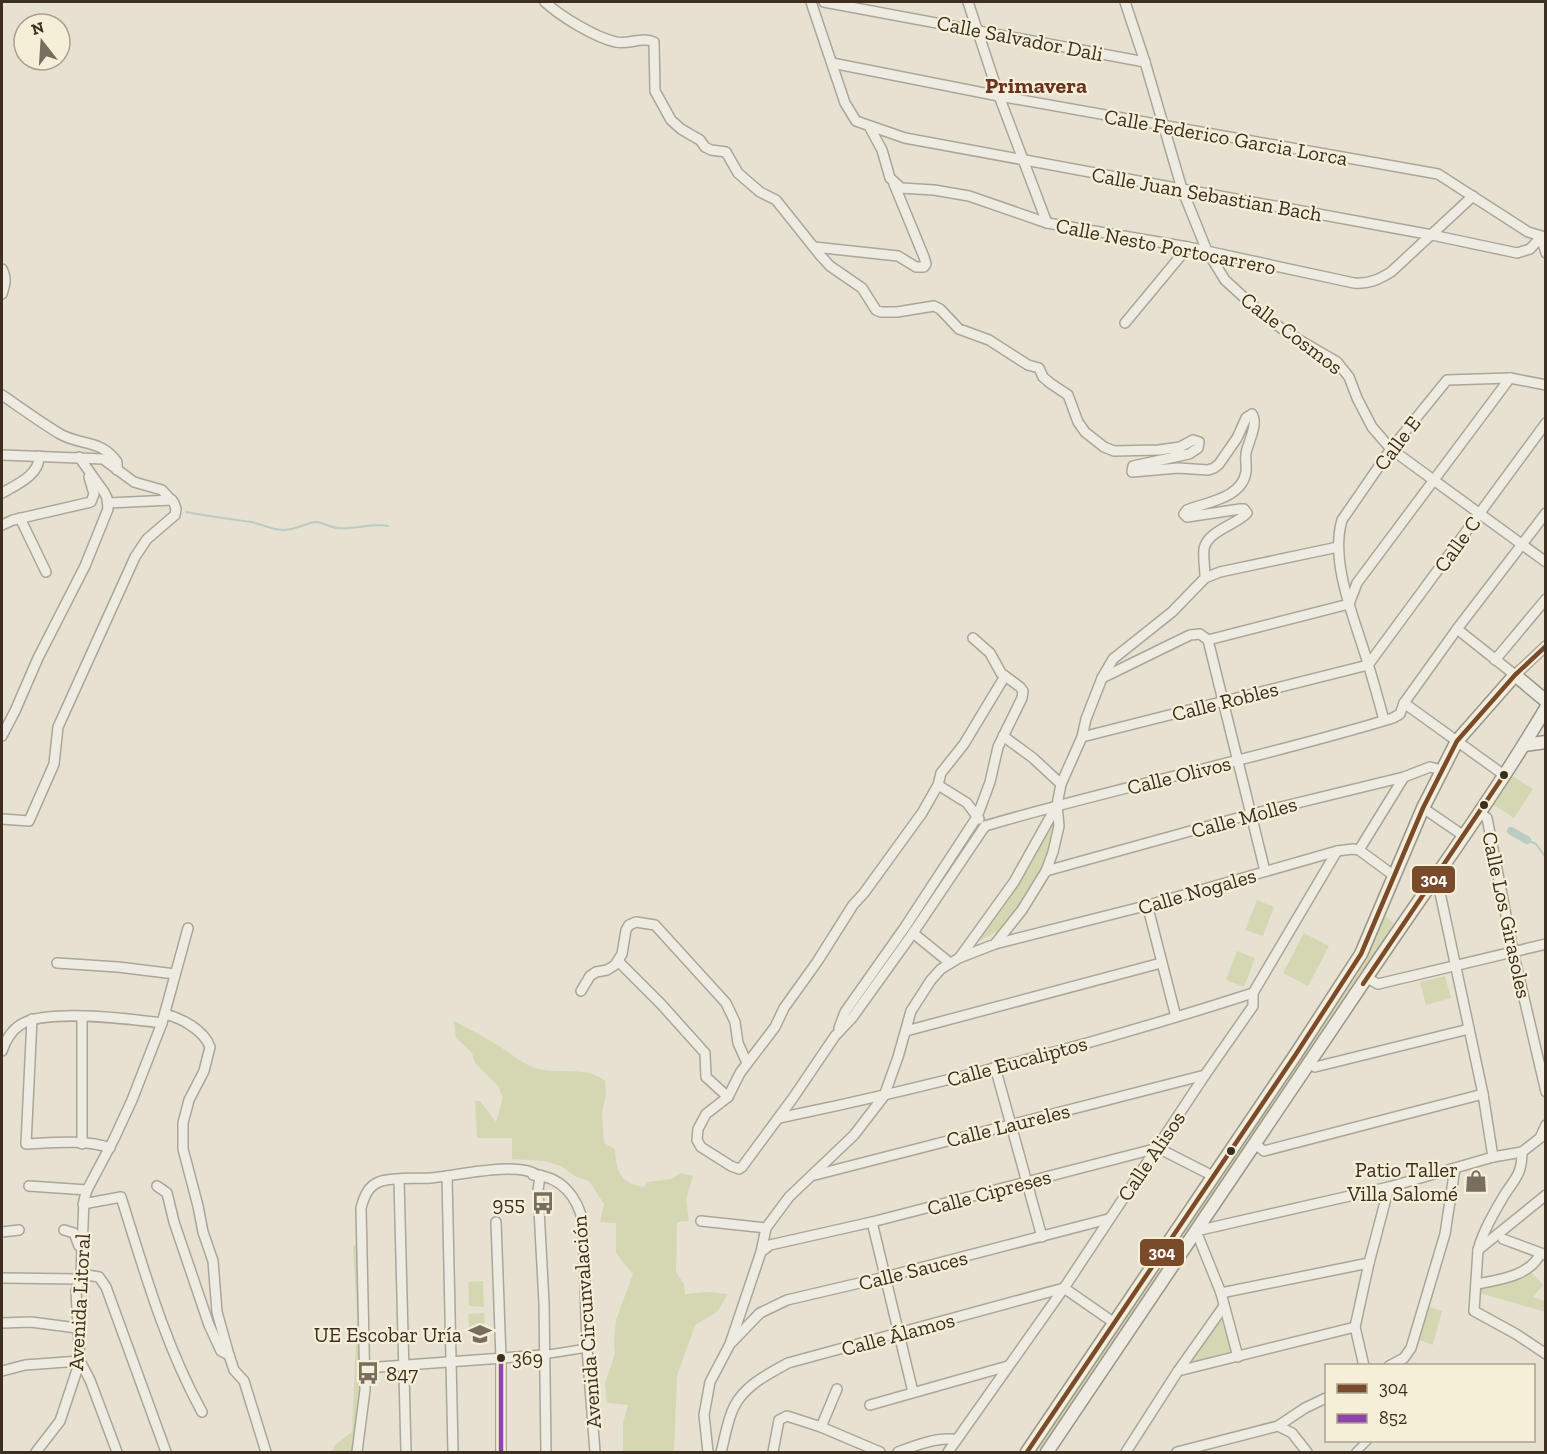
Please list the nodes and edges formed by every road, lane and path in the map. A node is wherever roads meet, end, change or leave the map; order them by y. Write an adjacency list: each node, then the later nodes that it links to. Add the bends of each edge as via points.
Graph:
1 (545, 2): 19 (street, via 570,20 615,42 654,42 655,91 670,120 705,147 726,152 738,173 776,200)
2 (811, 2): 8 (street)
3 (824, 2): 6 (street, Calle Salvador Dali)
4 (968, 2): 6 (street)
5 (1125, 2): 7 (street, Calle Cosmos)
6 (977, 30): 7 (street, Calle Salvador Dali); 9 (street)
7 (1145, 62): 11 (street, Calle Cosmos)
8 (832, 63): 9 (street, Calle Federico Garcia Lorca); 10 (street, via 852,117)
9 (999, 96): 11 (street, Calle Federico Garcia Lorca); 12 (street)
10 (869, 126): 12 (street, Calle Juan Sebastian Bach, via 905,138); 13 (street)
11 (1165, 126): 14 (street, Calle Cosmos); 15 (street, Calle Federico Garcia Lorca, via 1438,174)
12 (1024, 161): 14 (street, Calle Juan Sebastian Bach); 16 (street)
13 (894, 184): 16 (street, Calle Nesto Portocarrero, via 906,189 969,196); 19 (street, via 924,256 924,267 916,267 898,256)
14 (1182, 189): 17 (street, Calle Juan Sebastian Bach); 21 (street, Calle Cosmos)
15 (1473, 196): 17 (street, Calle Nesto Portocarrero); 18 (street, Calle Federico Garcia Lorca, via 1528,232)
16 (1047, 223): 20 (street, Calle Nesto Portocarrero)
17 (1432, 235): 18 (street, Calle Juan Sebastian Bach, via 1517,253 1530,249); 21 (street, Calle Nesto Portocarrero, via 1391,272 1364,284)
18 (1543, 237): 22 (street)
19 (814, 246): 48 (street, via 830,266 862,288 876,310 940,309 959,329 1039,368 1043,377 1068,395 1078,422 1104,447 1114,451 1159,450 1180,447 1195,439 1199,442 1198,448 1189,454 1133,466 1134,473 1214,468 1238,438 1248,416 1254,415 1246,471 1238,488 1184,514 1187,517 1222,510 1246,511 1206,545)
20 (1188, 247): 21 (street, Calle Nesto Portocarrero); 25 (street)
21 (1207, 251): 30 (street, Calle Cosmos, via 1225,280 1261,313 1337,362 1349,377 1372,427)
22 (1545, 253)
23 (2, 268): 24 (street)
24 (2, 294)
25 (1125, 323)
26 (1510, 378): 27 (street, Calle E); 30 (street, Calle E, via 1447,381); 36 (street)
27 (1545, 385)
28 (2, 395): 34 (street, via 62,435 108,450 117,462)
29 (1544, 427): 40 (street, Calle C)
30 (1391, 449): 36 (street, Calle Cosmos); 45 (street, Calle E, via 1342,520)
31 (2, 455): 32 (street)
32 (39, 456): 33 (street); 37 (street, via 38,466 31,473)
33 (79, 458): 34 (street, via 103,459); 35 (street)
34 (117, 470): 38 (street, via 134,482 162,490)
35 (90, 472): 39 (street); 42 (street, via 94,494 91,502)
36 (1435, 481): 40 (street, Calle Cosmos); 50 (street, via 1357,583)
37 (2, 493)
38 (172, 500): 39 (street); 82 (street, via 175,515 147,539 135,557 71,697 58,728 54,764 29,821)
39 (108, 503): 65 (street, via 85,566)
40 (1479, 513): 44 (street, Calle Cosmos); 56 (street, Calle C)
41 (1545, 513): 44 (street)
42 (20, 518): 43 (street); 47 (street)
43 (2, 525)
44 (1522, 545): 46 (street, Calle Cosmos); 51 (street)
45 (1338, 547): 48 (street); 50 (street, Calle E)
46 (1545, 562)
47 (46, 572)
48 (1205, 578): 59 (street, via 1172,612 1113,659)
49 (1545, 599): 55 (street)
50 (1349, 604): 53 (street); 56 (street, Calle E)
51 (1457, 629): 55 (street); 62 (street)
52 (973, 638): 58 (street)
53 (1208, 640): 59 (street, via 1200,634 1190,635); 61 (street)
54 (1545, 646): 57 (street)
55 (1495, 660): 57 (street)
56 (1368, 665): 61 (street, Calle Robles); 64 (street, Calle E)
57 (1515, 675): 60 (main road); 68 (main road)
58 (1005, 676): 66 (street, via 1023,694); 76 (street, via 964,744 941,773)
59 (1102, 678): 67 (street)
60 (1545, 701)
61 (1224, 702): 67 (street, Calle Robles); 71 (street)
62 (1404, 704): 64 (street, via 1400,714); 68 (street)
63 (1545, 708): 70 (main road)
64 (1384, 720): 71 (street, Calle Olivos)
65 (2, 736)
66 (1003, 736): 75 (street); 81 (street)
67 (1082, 737): 75 (street)
68 (1457, 741): 72 (main road); 73 (street)
69 (1545, 742): 70 (main road)
70 (1524, 745): 73 (main road)
71 (1239, 760): 77 (street, Calle Olivos); 80 (street)
72 (1441, 770): 74 (street, Calle Molles, via 1430,767); 78 (main road)
73 (1504, 775): 79 (main road)
74 (1404, 777): 80 (street, Calle Molles); 85 (street)
75 (1061, 784): 77 (street)
76 (938, 785): 81 (street, via 967,803); 115 (street)
77 (1057, 805): 83 (street, Calle Olivos); 87 (street, via 1059,826); 97 (street, via 1014,882)
78 (1423, 808): 84 (street); 89 (main road)
79 (1479, 813): 84 (main road); 96 (street, Calle Los Girasoles, via 1487,818)
80 (1252, 814): 87 (street, Calle Molles); 88 (street)
81 (977, 817): 83 (street); 113 (street, via 845,1012)
82 (2, 819)
83 (985, 826): 93 (street)
84 (1464, 836): 90 (main road)
85 (1359, 850): 86 (street, Calle Nogales); 89 (street)
86 (1337, 851): 88 (street, Calle Nogales); 106 (street, Calle Alisos)
87 (1046, 871): 94 (street)
88 (1265, 871): 91 (street, Calle Nogales)
89 (1394, 874): 136 (main road, via 1361,954)
90 (1434, 880): 102 (street); 104 (main road)
91 (1145, 906): 94 (street, Calle Nogales); 101 (street)
92 (188, 928): 103 (street, Avenida Litoral)
93 (913, 933): 100 (street); 113 (street)
94 (995, 944): 97 (street, Calle Nogales)
95 (1545, 944): 96 (street)
96 (1513, 951): 102 (street); 119 (street, Calle Los Girasoles)
97 (959, 958): 100 (street, Calle Nogales)
98 (618, 961): 105 (street, via 610,969 590,976); 115 (street, via 629,925 648,922 659,927 726,1003); 121 (street, via 705,1053 706,1077)
99 (57, 963): 103 (street)
100 (950, 963): 112 (street, Calle Nogales, via 918,999)
101 (1161, 963): 108 (street); 112 (street)
102 (1455, 966): 104 (street, via 1378,984); 111 (street)
103 (175, 974): 109 (street, Avenida Litoral)
104 (1367, 978): 116 (main road)
105 (580, 991)
106 (1253, 993): 108 (street, Calle Eucaliptos); 118 (street, Calle Alisos, via 1253,1005)
107 (82, 1017): 109 (street); 110 (street); 126 (street)
108 (1176, 1017): 117 (street, Calle Eucaliptos)
109 (163, 1018): 128 (street, Avenida Litoral); 179 (street, via 179,1018 210,1047 204,1071 189,1100 183,1124 183,1149 213,1262 218,1312)
110 (32, 1019): 114 (street, via 14,1029); 126 (street, via 26,1144)
111 (1469, 1029): 116 (street, via 1315,1067); 120 (street)
112 (906, 1031): 122 (street, Calle Nogales)
113 (835, 1036): 123 (street)
114 (2, 1051)
115 (747, 1063): 121 (street)
116 (1310, 1063): 127 (main road)
117 (995, 1067): 122 (street, Calle Eucaliptos); 124 (street)
118 (1204, 1075): 124 (street, Calle Laureles); 129 (street, Calle Alisos)
119 (1545, 1092)
120 (1483, 1094): 127 (street, via 1264,1151); 131 (street)
121 (728, 1096): 123 (street, via 706,1114 697,1135 704,1150 731,1166 739,1169)
122 (884, 1096): 123 (street, Calle Eucaliptos); 135 (street, Calle Nogales, via 854,1135)
123 (778, 1118)
124 (1011, 1124): 135 (street, Calle Laureles); 138 (street)
125 (1545, 1125): 130 (street, via 1540,1138)
126 (82, 1144): 128 (street)
127 (1255, 1144): 154 (main road)
128 (110, 1148): 143 (street, Avenida Litoral)
129 (1158, 1148): 136 (street); 138 (street, Calle Cipreses); 147 (street, Calle Alisos)
130 (1522, 1152): 131 (street); 159 (street, via 1519,1175 1504,1195)
131 (1493, 1157): 132 (street)
132 (1455, 1168): 142 (street); 186 (street, via 1445,1234 1411,1348 1404,1359)
133 (538, 1175): 134 (street); 139 (street, Avenida Circunvalación); 144 (street)
134 (447, 1176): 137 (street); 184 (street)
135 (812, 1176): 151 (street, Calle Nogales, via 789,1197)
136 (1214, 1176): 170 (main road)
137 (399, 1180): 187 (street); 189 (street, via 373,1185 361,1208)
138 (1027, 1182): 150 (street, Calle Cipreses); 156 (street)
139 (558, 1184): 144 (street); 177 (street, Avenida Circunvalación, via 575,1198 583,1223)
140 (29, 1186): 143 (street)
141 (157, 1186): 179 (street, via 167,1193 220,1351)
142 (1389, 1187): 154 (street); 162 (street)
143 (87, 1190): 146 (street, Avenida Litoral)
144 (538, 1191): 180 (street)
145 (1545, 1195): 159 (street)
146 (83, 1204): 158 (street, Avenida Litoral); 196 (street, via 121,1197 172,1349)
147 (1108, 1219): 156 (street, Calle Sauces); 167 (street, Calle Alisos)
148 (700, 1221): 151 (street)
149 (496, 1222): 182 (street)
150 (872, 1222): 160 (street, Calle Cipreses, via 770,1245); 164 (street)
151 (766, 1228): 160 (street)
152 (19, 1230): 155 (street)
153 (64, 1230): 158 (street, via 74,1233)
154 (1196, 1231): 168 (street); 217 (main road)
155 (2, 1232)
156 (1042, 1236): 164 (street, Calle Sauces)
157 (1503, 1239): 161 (street)
158 (82, 1249): 163 (street, Avenida Litoral)
159 (1478, 1250): 166 (street)
160 (761, 1252): 176 (street)
161 (1543, 1254): 166 (street, via 1524,1270)
162 (1369, 1263): 168 (street); 173 (street)
163 (80, 1276): 165 (street); 172 (street, Avenida Litoral, via 76,1291); 202 (street, via 99,1277 106,1287)
164 (885, 1277): 174 (street); 176 (street, Calle Sauces, via 787,1300 760,1313)
165 (2, 1278)
166 (1477, 1284): 178 (street, via 1474,1311)
167 (1064, 1288): 170 (street); 174 (street, Calle Álamos); 188 (street, Calle Alisos)
168 (1221, 1293): 169 (street)
169 (1224, 1306): 181 (street); 191 (street)
170 (1113, 1322): 216 (main road)
171 (2, 1323): 172 (street)
172 (77, 1328): 183 (street, Avenida Litoral)
173 (1355, 1328): 181 (street); 185 (street)
174 (899, 1335): 193 (street); 211 (street, Calle Álamos, via 788,1363 767,1374 734,1407)
175 (1545, 1341): 178 (street)
176 (730, 1344): 210 (street, via 710,1382 705,1401)
177 (587, 1348): 180 (street); 209 (street, Avenida Circunvalación)
178 (1543, 1353)
179 (229, 1355): 203 (street, via 234,1370 244,1381)
180 (543, 1355): 182 (street); 208 (street)
181 (1238, 1356): 191 (street)
182 (501, 1358): 184 (street); 207 (street)
183 (80, 1361): 190 (street, via 25,1365); 200 (street, Avenida Litoral, via 60,1421); 201 (street)
184 (452, 1362): 187 (street); 206 (street)
185 (1364, 1364)
186 (1392, 1364)
187 (404, 1366): 189 (street); 205 (street)
188 (1008, 1366): 193 (street); 199 (street, Calle Alisos)
189 (365, 1368): 204 (street)
190 (2, 1371)
191 (1178, 1371): 218 (street)
192 (837, 1389): 198 (street)
193 (913, 1392): 195 (street)
194 (1325, 1398): 197 (street)
195 (870, 1405)
196 (202, 1412)
197 (1278, 1426): 219 (street); 220 (street, via 1292,1433)
198 (821, 1427): 212 (street, via 787,1416 779,1420); 213 (street)
199 (956, 1440): 214 (street, via 936,1441); 215 (street, Calle Alisos)
200 (36, 1452)
201 (117, 1452)
202 (166, 1452)
203 (266, 1452)
204 (357, 1452)
205 (406, 1452)
206 (453, 1452)
207 (501, 1452)
208 (546, 1452)
209 (595, 1452)
210 (708, 1452)
211 (721, 1452)
212 (773, 1452)
213 (880, 1452)
214 (898, 1452)
215 (948, 1452)
216 (1027, 1452)
217 (1047, 1452)
218 (1126, 1452)
219 (1177, 1452)
220 (1307, 1452)

